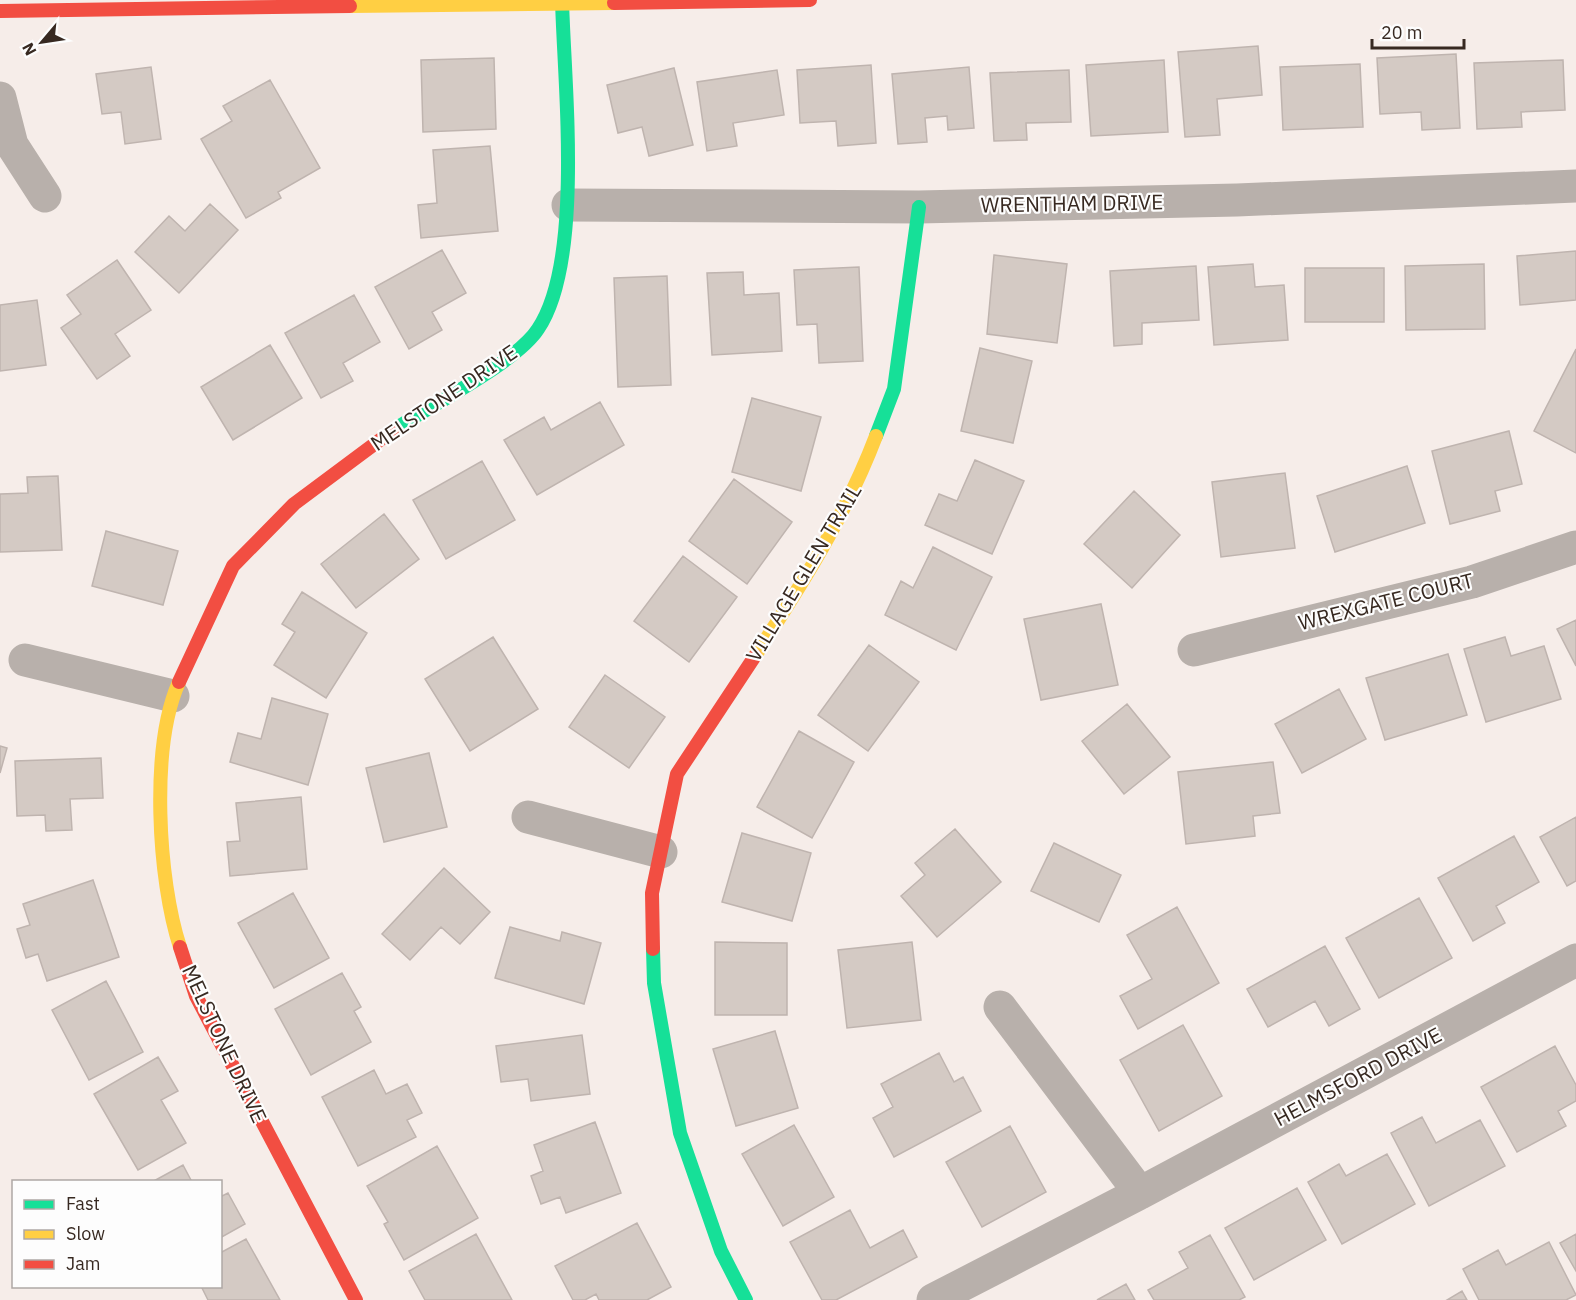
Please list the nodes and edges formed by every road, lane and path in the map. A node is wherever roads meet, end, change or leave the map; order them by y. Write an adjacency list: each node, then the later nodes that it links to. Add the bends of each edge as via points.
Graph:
1 (810, 0): 2 (street)
2 (562, 2): 3 (street); 7 (street, MELSTONE DRIVE)
3 (0, 11)
4 (0, 98): 6 (street, via 12,145)
5 (1576, 186): 8 (street, WRENTHAM DRIVE, via 1237,200)
6 (45, 196)
7 (568, 205): 8 (street, WRENTHAM DRIVE); 12 (street, MELSTONE DRIVE, via 553,296 538,330 510,357 315,486 246,549 233,566)
8 (919, 207): 14 (street, VILLAGE GLEN TRAIL, via 894,389 860,479 798,591 677,774)
9 (1576, 547): 10 (street, WREXGATE COURT, via 1472,582)
10 (1194, 650)
11 (25, 660): 12 (street)
12 (173, 696): 18 (street, MELSTONE DRIVE, via 161,766 161,854 178,941 196,996)
13 (528, 817): 14 (street)
14 (661, 852): 19 (street, VILLAGE GLEN TRAIL, via 652,893 654,983 680,1133 721,1251)
15 (1576, 960): 17 (street, HELMSFORD DRIVE)
16 (1000, 1007): 17 (street)
17 (1140, 1193): 20 (street, HELMSFORD DRIVE)
18 (356, 1300)
19 (747, 1300)
20 (933, 1300)

